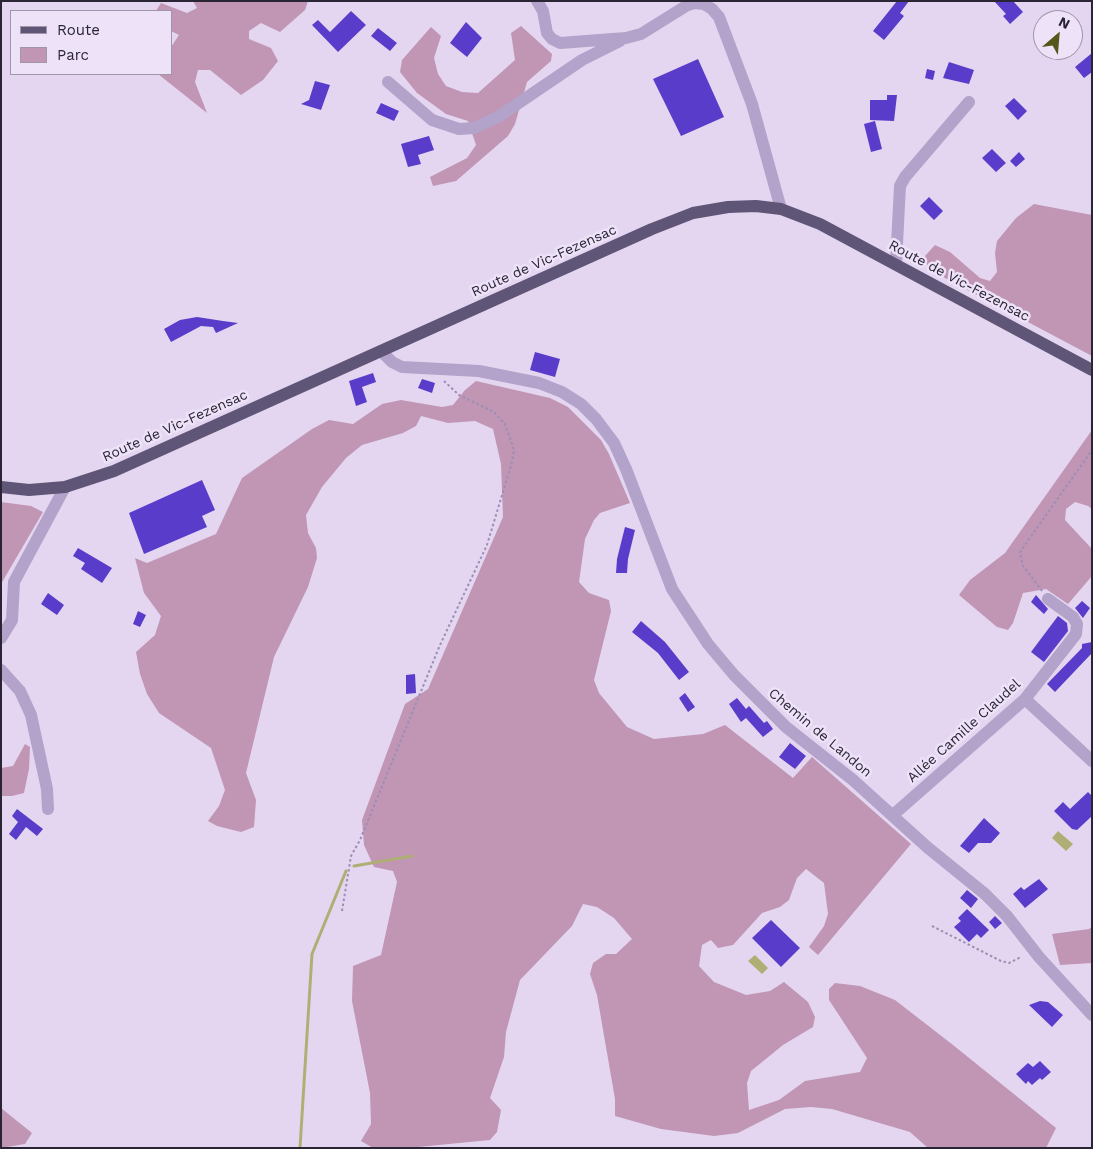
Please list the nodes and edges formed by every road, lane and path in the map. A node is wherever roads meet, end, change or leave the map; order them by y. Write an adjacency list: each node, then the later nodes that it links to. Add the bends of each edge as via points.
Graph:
1 (537, 1): 2 (street, via 543,11 547,33 560,43)
2 (626, 38): 3 (street, via 582,60 498,118 474,128 459,129 432,120); 5 (street, via 641,34 694,3 712,9 719,18 752,104)
3 (388, 82)
4 (969, 102): 6 (street, via 900,186)
5 (782, 209): 6 (main road, Route de Vic-Fezensac, via 820,224); 7 (main road, Route de Vic-Fezensac, via 728,207 693,213)
6 (896, 263): 8 (main road, Route de Vic-Fezensac)
7 (380, 351): 12 (main road, Route de Vic-Fezensac, via 114,471); 19 (street, Chemin de Landon, via 402,367 479,371 539,383 581,404 614,444 672,589 708,644 740,682 786,727)
8 (1092, 370)
9 (442, 380): 20 (path, via 459,395 494,412 505,424 514,450 512,462 487,545 440,645 351,856)
10 (1092, 450): 13 (path, via 1020,552 1023,566)
11 (1, 486): 12 (main road, Route de Vic-Fezensac, via 29,490)
12 (65, 487): 14 (street, via 14,582 12,620)
13 (1048, 599): 16 (street, Allée Camille Claudel, via 1073,617 1078,629)
14 (1, 638)
15 (1, 670): 18 (street, via 20,692 31,715 47,789)
16 (1025, 699): 17 (street); 19 (street, Allée Camille Claudel)
17 (1092, 761)
18 (48, 809)
19 (893, 815): 23 (street, Chemin de Landon, via 1007,916 1039,958)
20 (342, 911)
21 (932, 926): 22 (path, via 1001,961 1009,962)
22 (1021, 957)
23 (1092, 1015)

